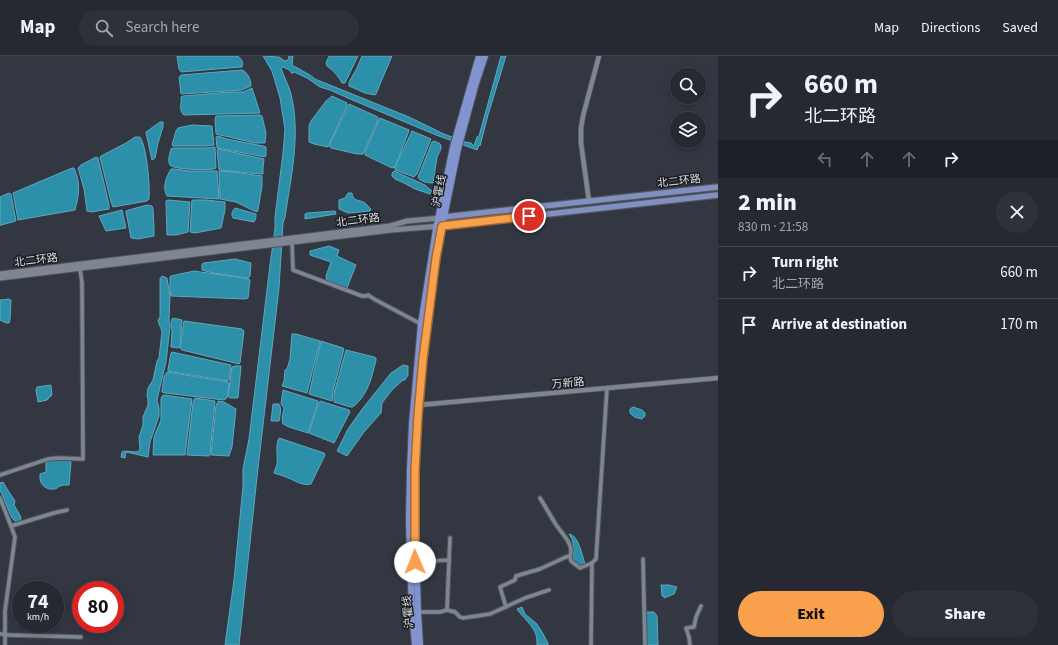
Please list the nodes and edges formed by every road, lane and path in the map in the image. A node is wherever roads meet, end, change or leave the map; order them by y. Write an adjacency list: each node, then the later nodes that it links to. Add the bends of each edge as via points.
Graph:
1 (479, 56): 8 (highway, 沪霍线, via 455,140)
2 (485, 56): 8 (highway, 沪霍线)
3 (598, 56): 6 (street, via 581,128)
4 (718, 187): 6 (main road, 北二环路)
5 (718, 195): 7 (main road, 北二环路)
6 (589, 201): 7 (main road); 8 (main road, 北二环路)
7 (590, 210): 9 (main road, 北二环路)
8 (441, 218): 9 (highway, 沪霍线); 10 (main road, 北二环路, via 408,221)
9 (439, 226): 10 (main road, 北二环路); 15 (highway, 沪霍线); 18 (highway, 沪霍线)
10 (290, 241): 11 (main road, 北二环路); 15 (street, via 293,270 356,294 368,295)
11 (266, 243): 12 (main road, 北二环路); 13 (main road, 北二环路)
12 (80, 268): 14 (main road, 北二环路); 19 (street, via 83,459 48,459)
13 (0, 274)
14 (0, 278)
15 (421, 324): 34 (highway, 沪霍线, via 410,470 409,519)
16 (718, 378): 17 (street, 万新路)
17 (607, 388): 18 (street, 万新路); 29 (street, via 596,559)
18 (419, 406): 28 (highway, 沪霍线, via 415,470)
19 (0, 475)
20 (0, 498): 23 (street)
21 (540, 498): 25 (street, via 564,534)
22 (67, 510): 23 (street)
23 (11, 526): 35 (street, via 15,537)
24 (450, 538): 27 (street)
25 (570, 556): 29 (street, via 580,568); 32 (street, via 516,576 515,580 500,587)
26 (643, 559): 41 (street)
27 (449, 560): 28 (street); 33 (street)
28 (415, 562): 34 (highway, 沪霍线)
29 (592, 563): 40 (street)
30 (549, 590): 32 (street)
31 (702, 606): 42 (street, via 694,627 686,628)
32 (506, 607): 33 (street, via 490,614 463,618 456,612)
33 (447, 610): 34 (street)
34 (415, 612): 38 (highway, 沪霍线); 39 (highway, 沪霍线)
35 (2, 634): 36 (street); 37 (street)
36 (81, 637)
37 (5, 645)
38 (415, 645)
39 (420, 645)
40 (591, 645)
41 (645, 645)
42 (690, 645)

